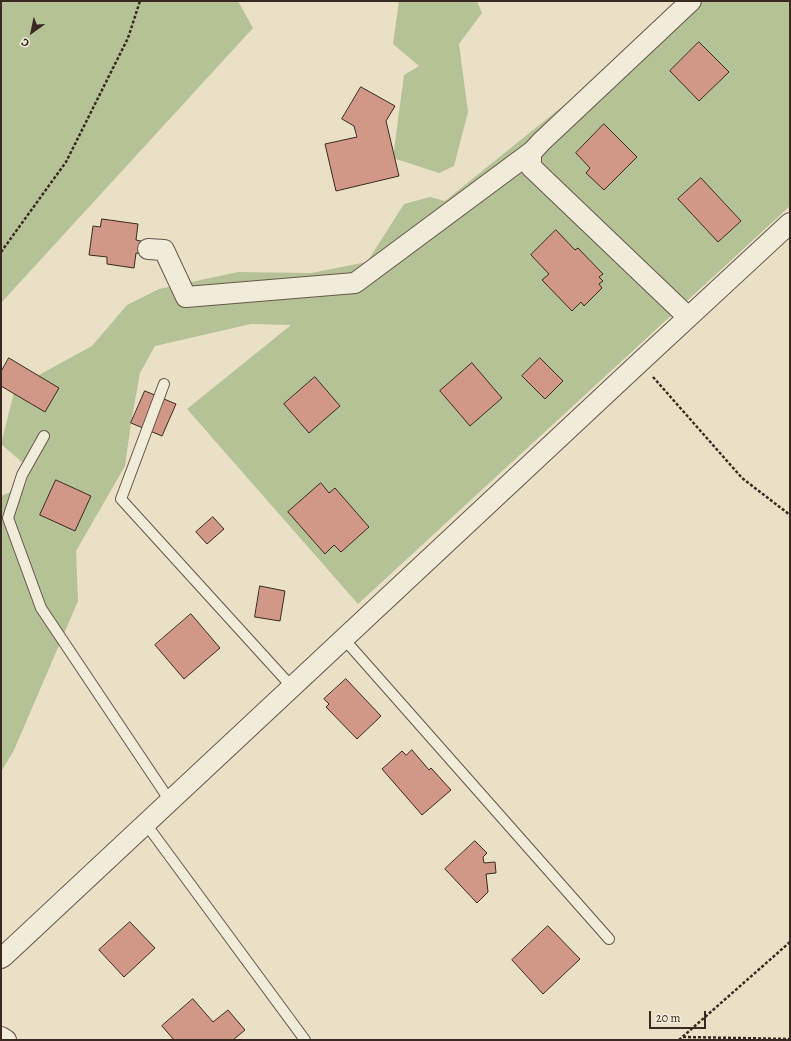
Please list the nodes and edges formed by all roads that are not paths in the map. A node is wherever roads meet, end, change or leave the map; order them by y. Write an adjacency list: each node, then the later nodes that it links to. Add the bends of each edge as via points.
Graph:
1 (691, 1): 2 (street)
2 (534, 150): 4 (street, via 355,283 186,297 164,250); 5 (street, via 531,153 531,167)
3 (790, 223): 5 (street)
4 (148, 249)
5 (688, 317): 8 (street)
6 (164, 384): 9 (lane, via 121,499)
7 (44, 436): 10 (lane, via 22,475 8,518 41,608)
8 (344, 639): 9 (street); 12 (lane)
9 (292, 687): 10 (street)
10 (170, 801): 11 (street)
11 (146, 824): 13 (street); 16 (lane)
12 (610, 939)
13 (1, 958)
14 (1, 1037): 15 (street)
15 (6, 1040)
16 (305, 1040)

